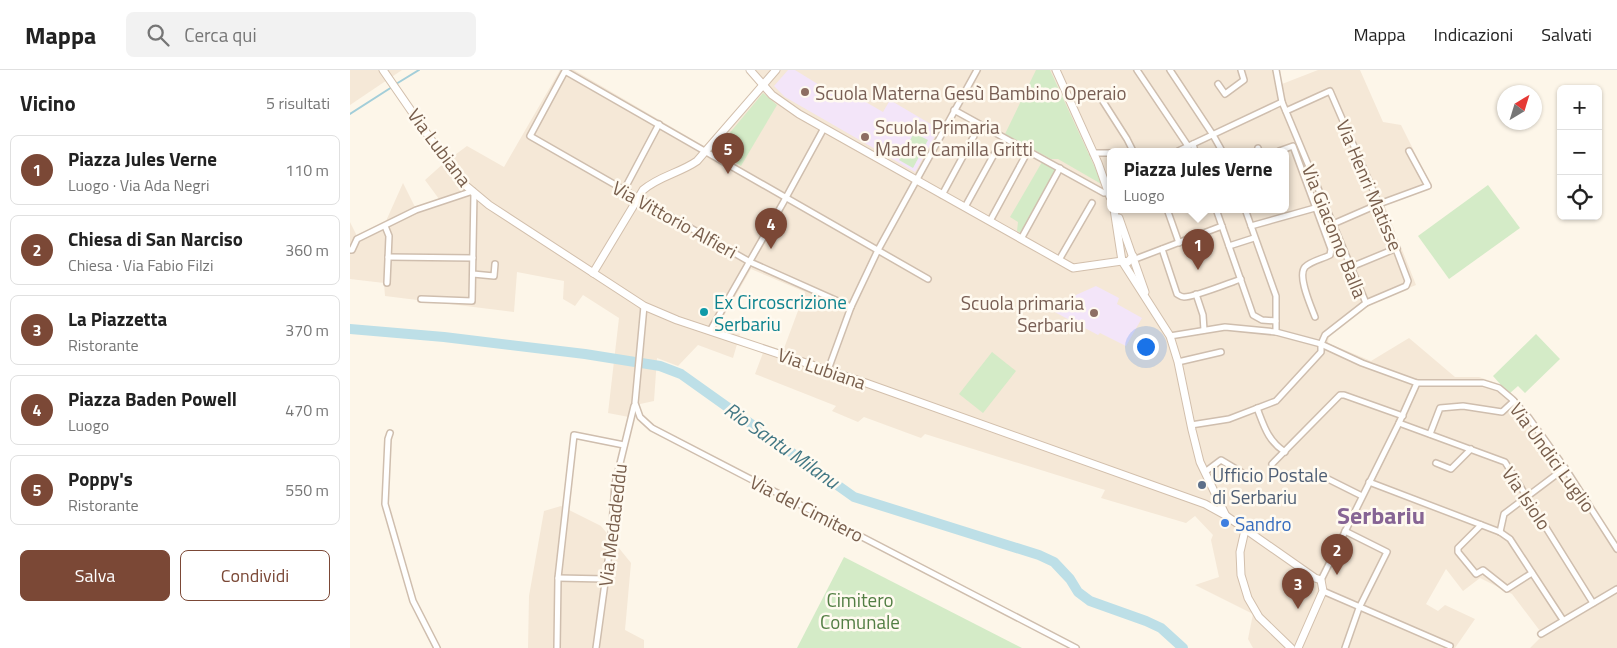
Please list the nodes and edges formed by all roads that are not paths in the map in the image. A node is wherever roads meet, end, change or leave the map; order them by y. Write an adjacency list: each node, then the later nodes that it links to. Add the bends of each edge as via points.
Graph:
1 (383, 70): 37 (street, Via Lubiana, via 459,180)
2 (750, 70): 11 (street)
3 (776, 70): 11 (street)
4 (977, 70): 15 (street)
5 (1056, 70): 31 (street)
6 (1137, 70): 21 (street)
7 (1170, 70): 19 (street)
8 (1241, 70): 12 (street, via 1244,80 1225,94)
9 (1276, 70): 14 (street, Via Giacomo Balla)
10 (566, 71): 17 (street); 36 (street, Via Vittorio Alfieri, via 530,136)
11 (764, 84): 18 (street, via 782,102); 30 (street)
12 (1218, 84)
13 (1097, 92): 22 (street)
14 (1282, 102): 16 (street, Via Giacomo Balla); 19 (street)
15 (954, 110): 28 (street); 34 (street)
16 (1286, 111): 43 (street, Via Henri Matisse, via 1330,90); 52 (street, Via Giacomo Balla)
17 (659, 124): 30 (street); 36 (street)
18 (824, 128): 34 (street); 41 (street)
19 (1213, 135): 21 (street); 25 (street)
20 (974, 136): 39 (street)
21 (1190, 145): 23 (street); 24 (street)
22 (1132, 148)
23 (1184, 148)
24 (1193, 148)
25 (1220, 148)
26 (1287, 148): 45 (street, via 1293,146)
27 (997, 149): 44 (street)
28 (1028, 151): 33 (street); 51 (street)
29 (1409, 151): 43 (street, via 1428,186)
30 (706, 152): 40 (street, via 689,167 651,182); 41 (street)
31 (1094, 153): 32 (street); 35 (street)
32 (1107, 153)
33 (1060, 168): 38 (street); 57 (street)
34 (917, 180): 39 (street); 63 (street)
35 (1107, 189)
36 (624, 190): 40 (street, Via Vittorio Alfieri)
37 (474, 192): 53 (street, via 416,210); 66 (street); 72 (street, Via Lubiana)
38 (1107, 193)
39 (942, 194): 44 (street)
40 (637, 198): 69 (street, Via Vittorio Alfieri); 72 (street)
41 (786, 198): 63 (street); 69 (street)
42 (1092, 203): 67 (street)
43 (1379, 204): 52 (street); 60 (street, Via Henri Matisse)
44 (965, 207): 51 (street)
45 (1315, 208): 55 (street); 83 (street, via 1331,249 1330,255 1302,270)
46 (1116, 213): 68 (street)
47 (1117, 213): 65 (street)
48 (1168, 213): 58 (street)
49 (1217, 213): 54 (street)
50 (1246, 213): 55 (street)
51 (990, 221): 57 (street)
52 (1333, 224): 71 (street, Via Giacomo Balla)
53 (386, 226): 62 (street, via 357,239); 64 (street)
54 (1222, 226): 58 (street); 59 (street)
55 (1251, 226): 56 (street)
56 (1254, 238): 59 (street); 84 (street, via 1276,296)
57 (1022, 239): 67 (street)
58 (1178, 243): 61 (street)
59 (1229, 246): 75 (street)
60 (1397, 248): 71 (street); 80 (street, Via Henri Matisse, via 1407,275 1406,286)
61 (1162, 249): 65 (street); 77 (street, via 1177,294 1184,297)
62 (350, 250)
63 (878, 250): 74 (street); 82 (street)
64 (388, 257): 66 (street); 76 (street)
65 (1136, 257): 68 (street, via 1128,262); 79 (street)
66 (473, 258): 73 (street)
67 (1059, 260): 68 (street, via 1073,268)
68 (1122, 261): 79 (street)
69 (750, 262): 82 (street, Via Vittorio Alfieri); 86 (street)
70 (495, 264): 73 (street, via 494,276)
71 (1351, 267): 80 (street, Via Giacomo Balla)
72 (593, 273): 81 (street, Via Lubiana)
73 (473, 274): 78 (street, via 472,300)
74 (928, 279)
75 (1241, 279): 77 (street); 84 (street, via 1253,315 1262,320)
76 (387, 283)
77 (1196, 294): 85 (street)
78 (421, 299)
79 (1148, 302): 88 (street)
80 (1366, 303): 89 (street, Via Giacomo Balla, via 1325,335)
81 (644, 306): 86 (street, Via Lubiana); 95 (street)
82 (851, 307): 92 (street)
83 (1315, 316)
84 (1276, 321): 87 (street)
85 (1204, 330): 87 (street, Via Undici Luglio, via 1225,327); 88 (street, Via Undici Luglio)
86 (710, 331): 92 (street, Via Lubiana)
87 (1276, 332): 89 (street, Via Undici Luglio)
88 (1170, 336): 91 (street)
89 (1320, 344): 93 (street, Via Undici Luglio, via 1362,364); 96 (street, Via Giacomo Balla, via 1321,352 1276,400)
90 (1222, 352): 91 (street)
91 (1178, 362): 99 (street)
92 (828, 370): 115 (street, Via Lubiana)
93 (1417, 383): 94 (street, Via Undici Luglio, via 1483,382 1499,388); 97 (street)
94 (1514, 401): 101 (street, via 1502,412 1462,406 1440,408); 107 (street, Via Undici Luglio)
95 (635, 403): 102 (street, Via Medadeddu); 136 (street, Via del Cimitero, via 640,417 652,428)
96 (1258, 408): 99 (street, via 1230,419); 104 (street, via 1268,436)
97 (1403, 416): 98 (street); 104 (street, via 1340,395)
98 (1400, 424): 101 (street, Via Isiolo); 111 (street)
99 (1191, 425): 108 (street)
100 (390, 433): 133 (street, via 385,504 413,601)
101 (1430, 434): 103 (street, Via Isiolo)
102 (624, 446): 123 (street, via 574,435); 124 (street, Via Medadeddu, via 615,484)
103 (1471, 449): 106 (street, via 1451,469); 113 (street, Via Isiolo, via 1505,462)
104 (1285, 452): 105 (street)
105 (1272, 464)
106 (1436, 464)
107 (1566, 468): 113 (street); 121 (street, Via Undici Luglio)
108 (1205, 472): 109 (street, via 1221,460); 114 (street)
109 (1242, 472)
110 (1318, 474): 112 (street)
111 (1369, 482): 112 (street); 117 (street)
112 (1362, 496): 119 (street)
113 (1528, 496): 120 (street, via 1504,514); 128 (street, Via Isiolo)
114 (1218, 499): 115 (street); 116 (street)
115 (1213, 508): 116 (street, Via Lubiana)
116 (1225, 515): 118 (street, Via Lubiana)
117 (1481, 526): 120 (street); 122 (street, via 1458,548 1476,574 1483,570 1507,589)
118 (1245, 530): 125 (street, Via Lubiana); 137 (street, via 1240,552 1248,598 1259,617)
119 (1345, 531): 125 (street); 129 (street, via 1387,552)
120 (1500, 532): 122 (street, via 1510,539)
121 (1617, 549)
122 (1532, 573): 130 (street)
123 (558, 578): 124 (street); 134 (street)
124 (605, 579): 135 (street, Via Medadeddu)
125 (1321, 580): 127 (street)
126 (1617, 589): 128 (street)
127 (1323, 592): 129 (street); 138 (street)
128 (1593, 603): 130 (street)
129 (1359, 608): 132 (street); 139 (street)
130 (1562, 620): 131 (street)
131 (1541, 634)
132 (1450, 646)
133 (437, 648)
134 (557, 648)
135 (596, 648)
136 (1076, 648)
137 (1291, 648)
138 (1298, 648)
139 (1345, 648)

